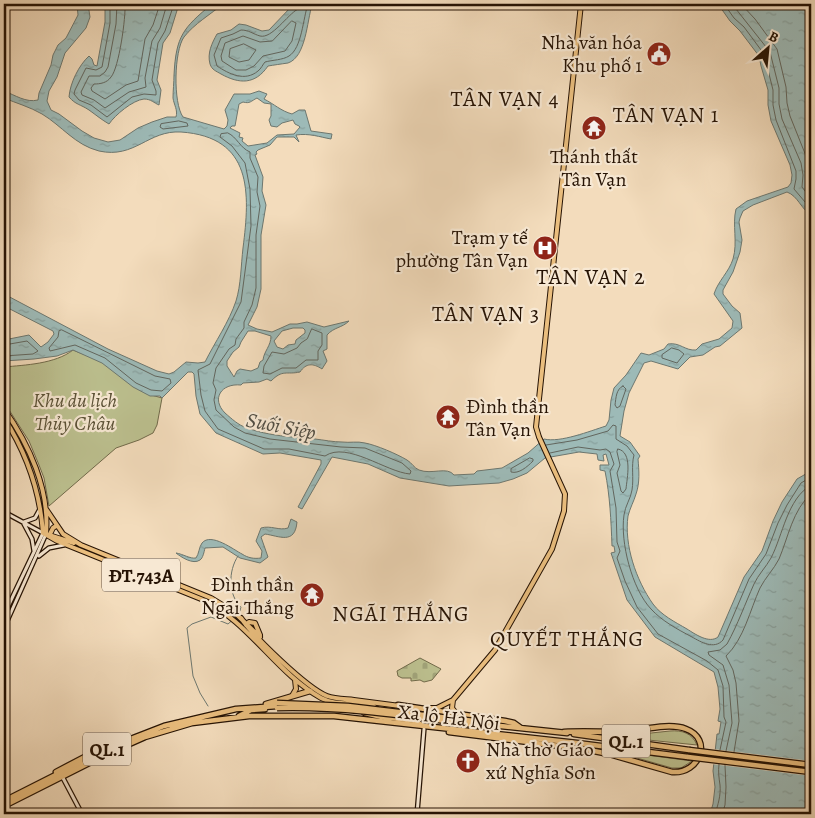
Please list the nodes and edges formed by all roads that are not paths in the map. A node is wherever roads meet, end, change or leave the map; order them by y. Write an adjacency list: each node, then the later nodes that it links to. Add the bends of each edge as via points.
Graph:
1 (582, 4): 24 (main road, via 536,423 566,498 564,511 552,549 495,650)
2 (4, 409): 4 (main road)
3 (4, 418): 5 (main road)
4 (27, 447): 5 (main road); 7 (main road)
5 (21, 450): 6 (main road)
6 (40, 509): 9 (street, via 35,518); 12 (main road)
7 (46, 509): 10 (main road); 12 (main road)
8 (4, 512): 9 (street, ĐT.743A)
9 (22, 522): 12 (street, ĐT.743A); 15 (street, via 30,533)
10 (56, 526): 11 (main road); 12 (main road)
11 (61, 532): 12 (main road); 14 (main road)
12 (46, 534): 13 (main road, ĐT.743A); 15 (street); 16 (street)
13 (68, 543): 14 (main road, ĐT.743A); 16 (street, via 49,548); 18 (main road, ĐT.743A, via 201,599)
14 (81, 545): 18 (main road, ĐT.743A, via 211,598 234,612)
15 (34, 552): 17 (street)
16 (36, 558): 19 (street)
17 (4, 615)
18 (245, 626): 20 (main road, ĐT.743A); 20 (main road, via 255,623); 21 (main road, ĐT.743A)
19 (4, 628)
20 (262, 640): 22 (main road, ĐT.743A)
21 (294, 678): 22 (main road, ĐT.743A); 23 (main road, via 296,692)
22 (312, 690): 23 (highway); 25 (main road, ĐT.743A, via 328,701); 26 (main road, ĐT.743A, via 329,697)
23 (291, 697): 27 (highway)
24 (453, 700): 26 (main road, ĐT.743A, via 434,708); 29 (main road, via 452,708)
25 (336, 702): 33 (main road, via 381,718); 33 (main road, ĐT.743A, via 373,706 382,714)
26 (398, 705): 29 (highway, QL.1)
27 (252, 706): 28 (highway, QL.1); 45 (highway, QL.1, via 164,725 115,745)
28 (276, 706): 30 (highway, Xa lộ Hà Nội / QL.1, via 250,710); 34 (highway, QL.1, bridge, via 318,705)
29 (459, 715): 36 (highway, Xa lộ Hà Nội / QL.1, via 514,723)
30 (238, 716): 31 (highway, Xa lộ Hà Nội / QL.1); 32 (highway, Xa lộ Hà Nội / QL.1)
31 (249, 716): 32 (highway, Xa lộ Hà Nội / QL.1); 35 (highway, Xa lộ Hà Nội / QL.1, via 352,718)
32 (228, 718): 44 (highway, Xa lộ Hà Nội / QL.1, via 175,727)
33 (399, 719): 35 (main road, ĐT.743A, via 418,722)
34 (491, 725): 36 (highway, Xa lộ Hà Nội / QL.1); 38 (highway, Xa lộ Hà Nội / QL.1)
35 (424, 728): 38 (highway, Xa lộ Hà Nội / QL.1); 41 (highway, Xa lộ Hà Nội / QL.1); 48 (street)
36 (522, 729): 37 (highway, Xa lộ Hà Nội / QL.1)
37 (564, 732): 41 (highway, via 622,732 676,727 694,734 701,752 693,766 672,772 609,754); 42 (highway, Xa lộ Hà Nội / QL.1, bridge)
38 (534, 738): 39 (highway, Xa lộ Hà Nội / QL.1)
39 (554, 740): 40 (highway, Xa lộ Hà Nội / QL.1); 41 (highway)
40 (572, 742): 41 (highway, Xa lộ Hà Nội / QL.1); 43 (highway, Xa lộ Hà Nội / QL.1, bridge)
41 (562, 746)
42 (811, 765)
43 (811, 772)
44 (62, 778): 46 (highway, Xa lộ Hà Nội / QL.1); 47 (street)
45 (4, 800)
46 (4, 808)
47 (82, 814)
48 (417, 814)

